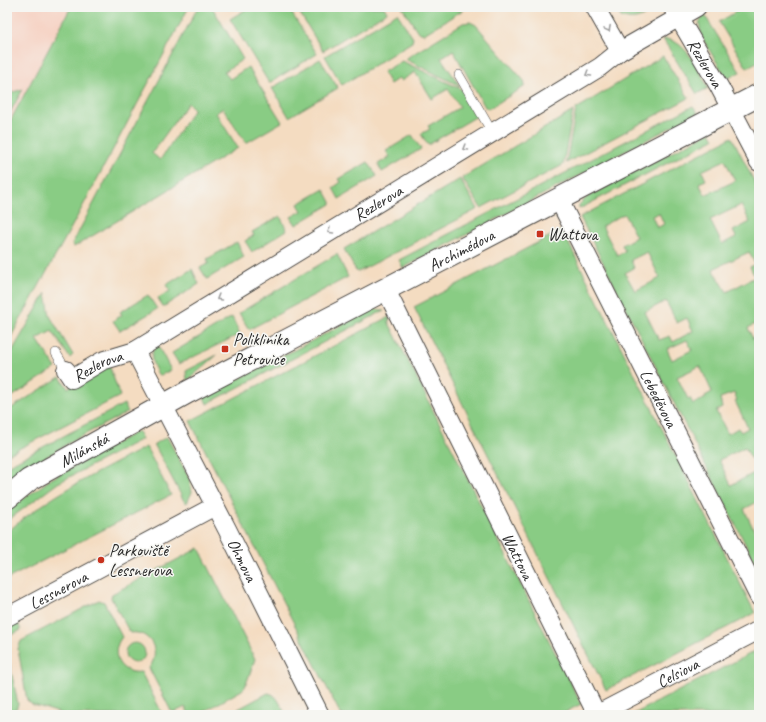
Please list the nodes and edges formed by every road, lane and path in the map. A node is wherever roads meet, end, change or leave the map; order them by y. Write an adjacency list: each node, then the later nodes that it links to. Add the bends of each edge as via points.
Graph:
1 (595, 7): 4 (street, one-way to 4)
2 (697, 7): 3 (street, Rezlerova)
3 (675, 12): 4 (street, Rezlerova); 7 (street, Rezlerova)
4 (620, 51): 8 (street, Rezlerova, one-way to 8, via 600,67)
5 (459, 75): 8 (lane)
6 (759, 95): 7 (street, Archimédova)
7 (732, 109): 9 (street, Rezlerova); 10 (street, Archimédova)
8 (492, 132): 12 (street, Rezlerova, one-way to 12)
9 (759, 162)
10 (559, 200): 11 (street, Archimédova); 18 (street, Lebeděvova)
11 (386, 290): 15 (street, Archimédova); 22 (street, Wattova)
12 (134, 351): 14 (street, Rezlerova, via 102,361 72,379); 15 (street, Rezlerova)
13 (56, 353): 14 (lane)
14 (66, 370)
15 (164, 406): 16 (street, Milánská, via 29,480); 17 (street, Ohmova)
16 (7, 498)
17 (215, 506): 19 (street, Lessnerova); 21 (street, Ohmova)
18 (759, 597)
19 (9, 616)
20 (759, 630): 22 (street, Celsiova)
21 (320, 715)
22 (596, 715)

